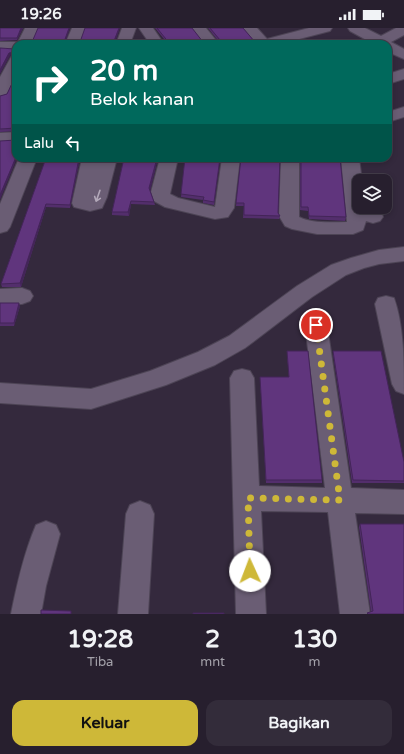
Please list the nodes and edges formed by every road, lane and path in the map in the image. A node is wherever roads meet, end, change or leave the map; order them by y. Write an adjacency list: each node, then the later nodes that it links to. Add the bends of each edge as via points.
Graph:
1 (32, 28): 10 (street)
2 (78, 28): 11 (street)
3 (129, 28): 12 (street)
4 (145, 28): 13 (street); 14 (street)
5 (198, 28): 15 (street)
6 (249, 28): 16 (street)
7 (325, 28): 17 (street)
8 (355, 28): 18 (street)
9 (404, 29): 19 (street)
10 (26, 40)
11 (74, 40)
12 (124, 40)
13 (140, 40)
14 (154, 40)
15 (208, 40)
16 (264, 40)
17 (279, 40)
18 (376, 40)
19 (389, 40)
20 (0, 46): 21 (street)
21 (12, 46)
22 (392, 49): 23 (street)
23 (404, 55)
24 (12, 68): 27 (street)
25 (404, 74): 26 (street)
26 (392, 78)
27 (0, 93)
28 (404, 112): 29 (street)
29 (392, 116)
30 (12, 137): 31 (street)
31 (0, 138)
32 (26, 162): 42 (street)
33 (90, 162): 34 (street, one-way to 33, via 98,198 94,204 83,205 81,198)
34 (107, 162)
35 (168, 162): 36 (street, via 161,197 172,203 215,213 224,211)
36 (231, 162)
37 (290, 162): 41 (street, via 291,222 301,227 352,228)
38 (351, 162): 41 (street)
39 (363, 162): 40 (street)
40 (365, 174)
41 (367, 216)
42 (0, 227)
43 (404, 254): 50 (street, via 373,258 335,272 312,285 251,333 224,350 206,360 143,384 93,399)
44 (22, 296): 45 (street)
45 (0, 297)
46 (386, 304): 49 (street)
47 (316, 325): 52 (street)
48 (242, 378): 51 (street)
49 (404, 384)
50 (0, 393)
51 (248, 498): 52 (street); 58 (street)
52 (340, 500): 53 (street); 59 (street)
53 (404, 502)
54 (140, 514): 57 (street)
55 (46, 534): 56 (street)
56 (26, 614)
57 (133, 614)
58 (251, 614)
59 (355, 614)

